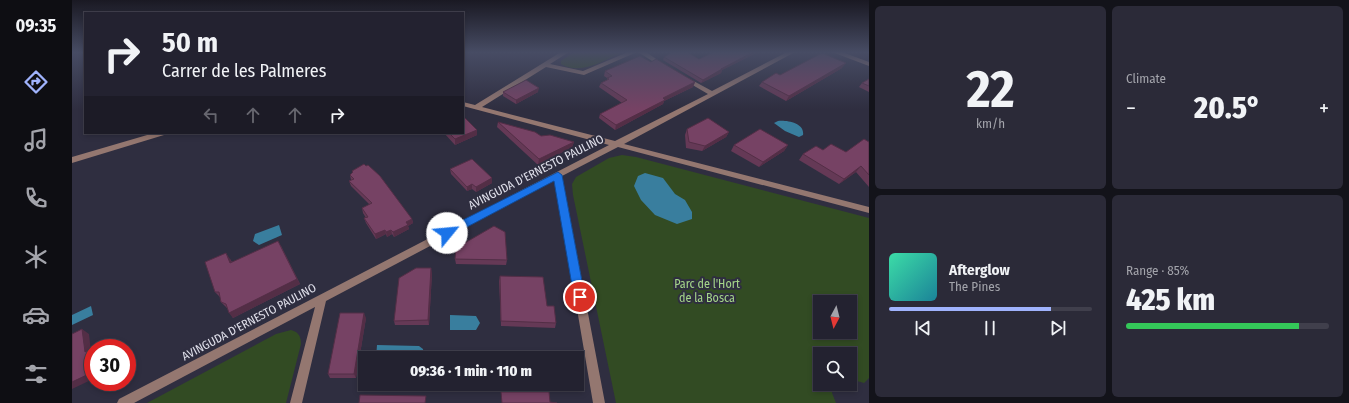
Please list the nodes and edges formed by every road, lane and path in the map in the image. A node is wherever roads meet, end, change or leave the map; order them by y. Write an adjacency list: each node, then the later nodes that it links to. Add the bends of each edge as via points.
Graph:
1 (536, 71): 8 (street)
2 (574, 71): 3 (street, via 584,73)
3 (589, 71)
4 (755, 71): 6 (street, AVINGUDA D'ERNESTO PAULINO)
5 (679, 75): 6 (street)
6 (712, 93): 10 (street, AVINGUDA D'ERNESTO PAULINO)
7 (464, 104): 8 (street)
8 (475, 108): 10 (street)
9 (159, 134): 11 (street)
10 (616, 145): 12 (street, AVINGUDA D'ERNESTO PAULINO); 13 (street)
11 (72, 160)
12 (558, 175): 14 (street, AVINGUDA D'ERNESTO PAULINO); 17 (street)
13 (869, 210)
14 (322, 298): 15 (street, AVINGUDA D'ERNESTO PAULINO); 16 (street)
15 (122, 403)
16 (296, 403)
17 (599, 403)

